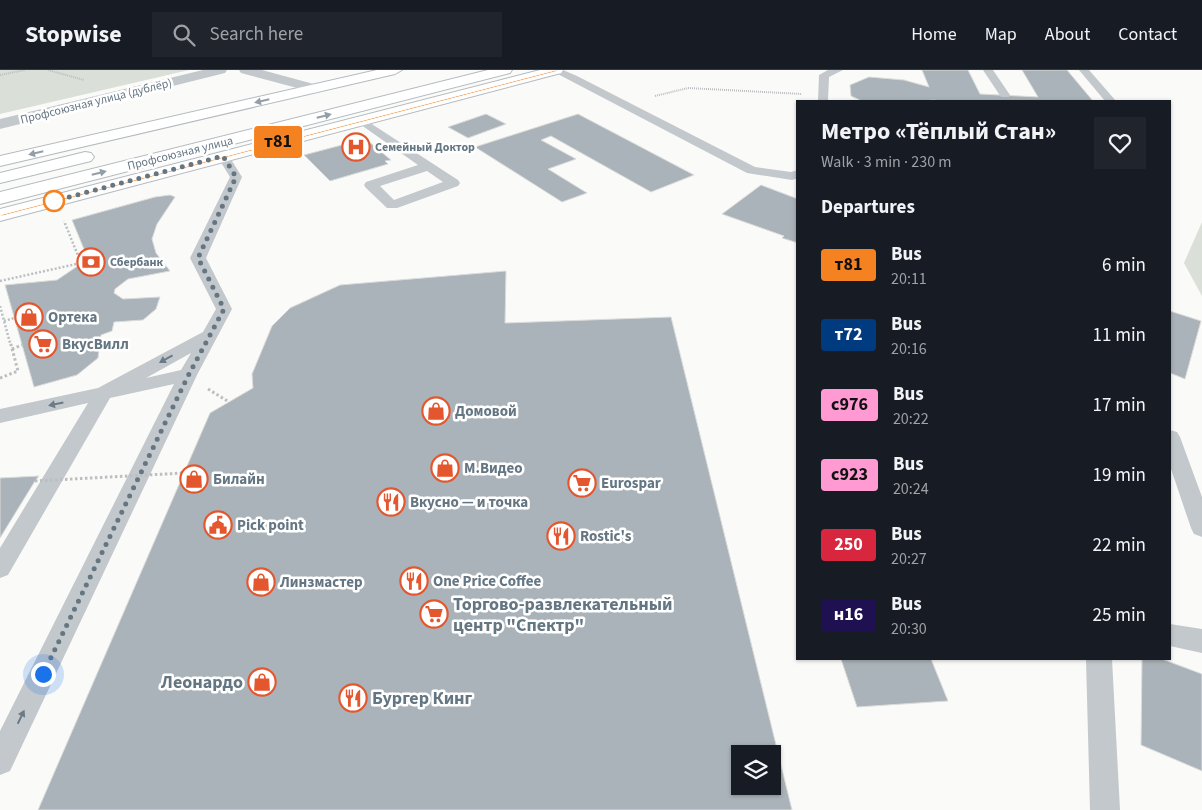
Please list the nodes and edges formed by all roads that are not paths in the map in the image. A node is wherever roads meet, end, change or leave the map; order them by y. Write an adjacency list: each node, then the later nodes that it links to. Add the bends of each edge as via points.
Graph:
1 (220, 70): 15 (street, Профсоюзная улица (дублёр))
2 (246, 70): 10 (street)
3 (395, 70): 10 (main road)
4 (505, 70): 21 (main road, Профсоюзная улица, one-way to 4)
5 (556, 70): 14 (main road, Профсоюзная улица); 19 (lane, via 752,170)
6 (838, 70): 12 (lane, via 824,75)
7 (988, 70): 11 (lane)
8 (1084, 70): 13 (lane)
9 (410, 77): 20 (main road, Профсоюзная улица)
10 (316, 89): 17 (main road, one-way to 17)
11 (1005, 95)
12 (823, 98)
13 (1110, 100)
14 (361, 120): 16 (main road, Профсоюзная улица); 18 (lane)
15 (0, 124)
16 (223, 156): 22 (main road, Профсоюзная улица); 23 (lane, via 236,177 198,258 224,309)
17 (0, 161)
18 (428, 166): 18 (lane, via 454,184 392,205 371,185)
19 (796, 175)
20 (0, 178)
21 (0, 198)
22 (0, 215)
23 (209, 336): 24 (lane); 25 (lane, one-way to 25)
24 (188, 376): 25 (lane); 33 (lane, one-way to 24)
25 (104, 394): 26 (lane, one-way to 26); 29 (lane)
26 (0, 416)
27 (1171, 440): 28 (lane)
28 (1202, 528)
29 (0, 568)
30 (1171, 635): 31 (lane)
31 (1202, 641)
32 (1099, 660): 34 (lane)
33 (0, 761)
34 (1106, 810)

